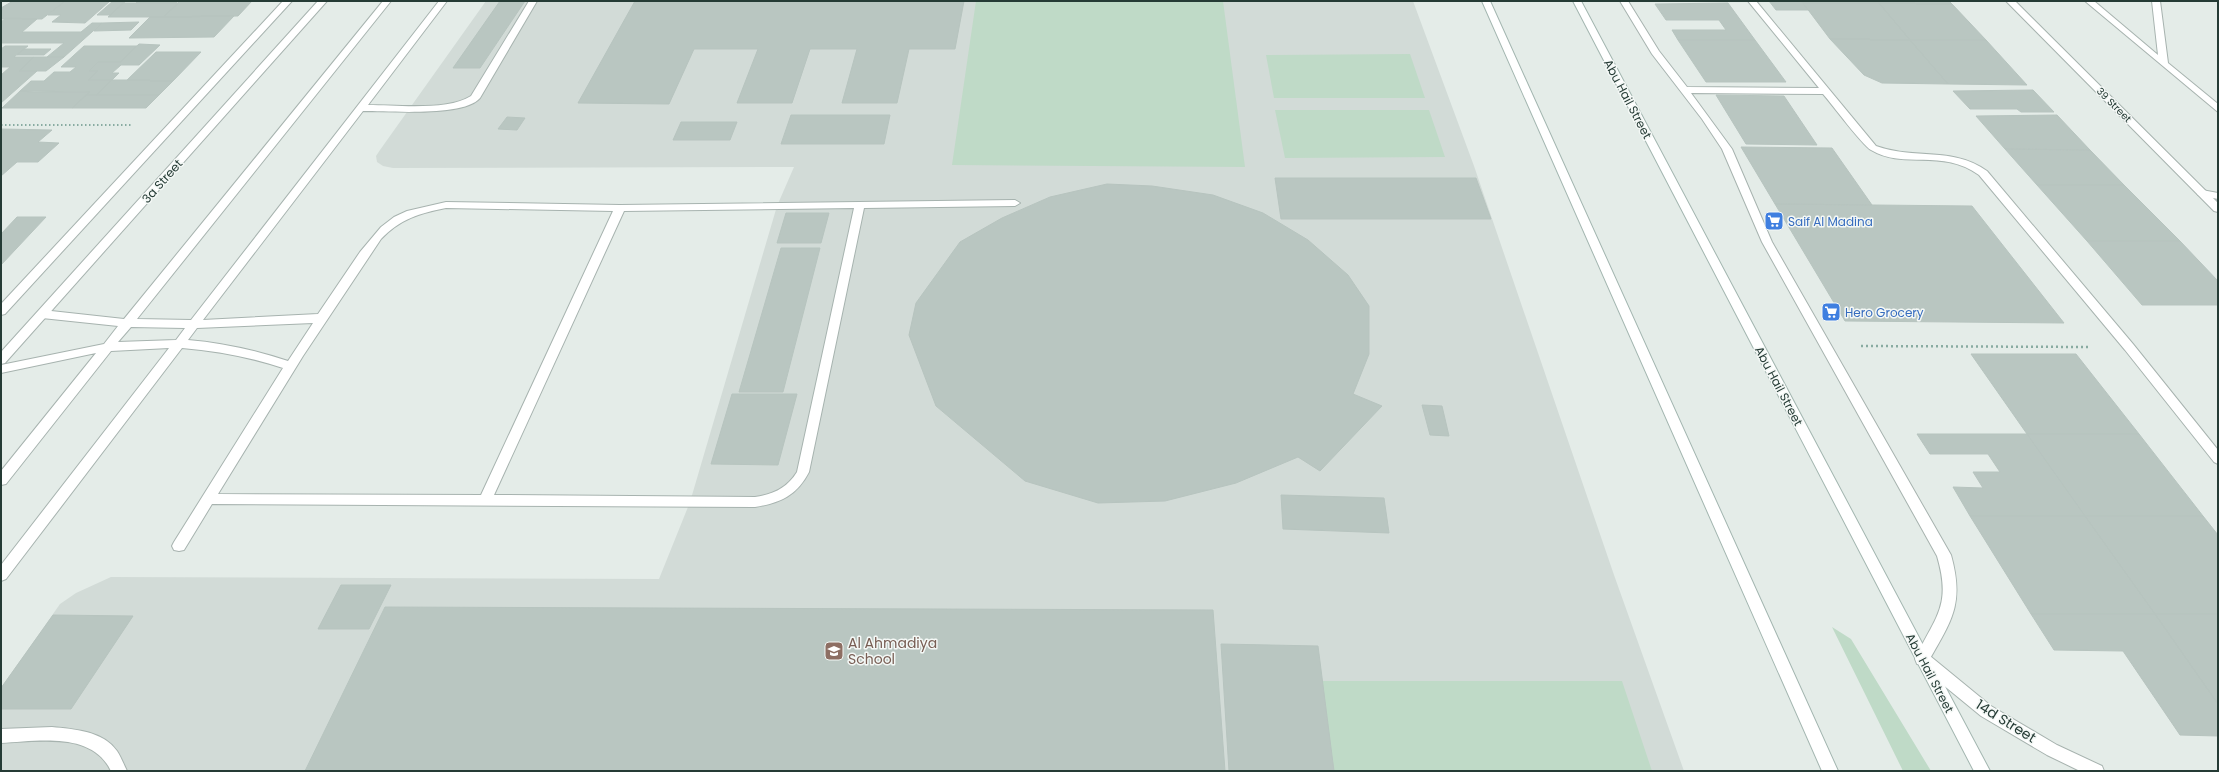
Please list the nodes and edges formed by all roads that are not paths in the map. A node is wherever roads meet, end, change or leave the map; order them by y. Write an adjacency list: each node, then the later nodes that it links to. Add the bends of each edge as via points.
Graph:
1 (288, 1): 24 (main road)
2 (323, 1): 25 (main road, 3a Street)
3 (387, 1): 27 (main road)
4 (443, 1): 16 (main road)
5 (533, 1): 16 (main road, via 475,98 467,103 456,107)
6 (1486, 1): 43 (main road)
7 (1577, 1): 40 (main road, Abu Hail Street)
8 (1624, 1): 14 (main road, via 1656,54)
9 (1752, 1): 15 (main road)
10 (2010, 1): 18 (main road, 39 Street)
11 (2089, 1): 13 (main road)
12 (2156, 1): 13 (main road)
13 (2164, 64): 17 (main road)
14 (1684, 90): 15 (main road); 40 (main road, via 1697,104 1727,149 1759,226 1944,555 1951,575 1953,595 1948,613)
15 (1824, 91): 34 (main road, via 1873,148 1891,155 1955,159 1976,167 2129,347)
16 (361, 108): 28 (main road)
17 (2218, 109)
18 (2202, 193): 19 (main road); 23 (main road, 39 Street)
19 (2218, 196)
20 (1015, 204): 21 (main road)
21 (860, 205): 22 (main road); 37 (main road, via 803,472 797,484 786,494 771,500 755,502)
22 (620, 208): 26 (main road, via 446,205 426,208 392,223 379,236); 37 (main road)
23 (2218, 209)
24 (1, 311)
25 (42, 314): 27 (main road); 31 (main road, 3a Street)
26 (322, 318): 28 (main road); 32 (main road)
27 (128, 323): 28 (main road); 30 (main road)
28 (193, 325): 29 (main road)
29 (180, 343): 30 (main road); 32 (main road, via 221,346 251,352); 39 (main road)
30 (109, 347): 33 (main road); 35 (main road)
31 (1, 360)
32 (291, 366): 36 (main road)
33 (1, 369)
34 (2218, 460)
35 (1, 480)
36 (208, 499): 37 (main road); 38 (main road)
37 (485, 501)
38 (179, 546)
39 (1, 575)
40 (1922, 659): 44 (main road, Abu Hail Street); 45 (main road, 14d Street, via 1986,711 2052,750)
41 (1, 736): 42 (main road, via 74,735 99,743 116,759)
42 (119, 771)
43 (1830, 771)
44 (1982, 771)
45 (2096, 771)

